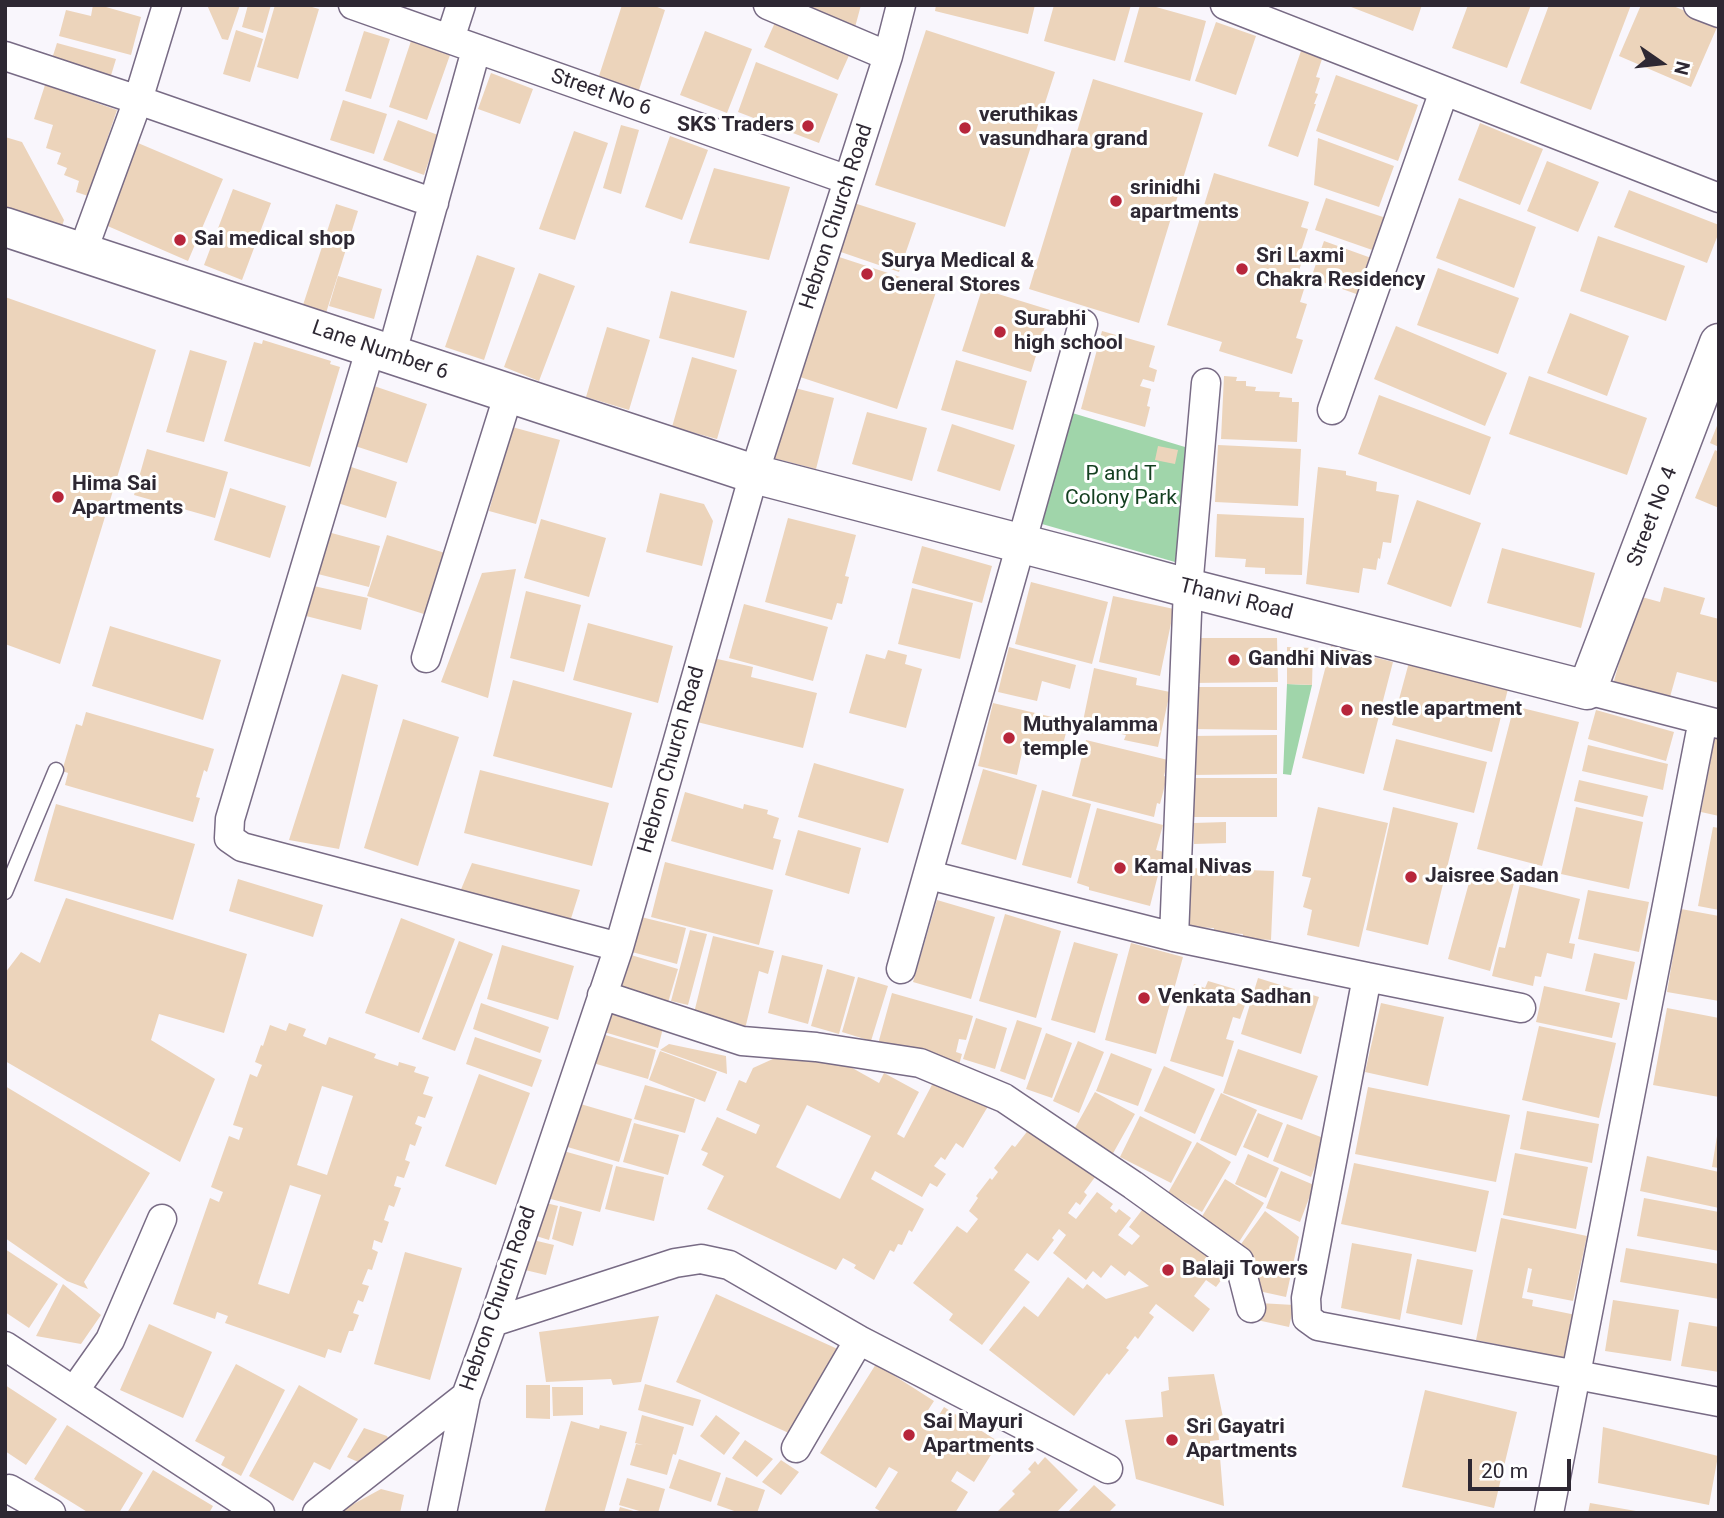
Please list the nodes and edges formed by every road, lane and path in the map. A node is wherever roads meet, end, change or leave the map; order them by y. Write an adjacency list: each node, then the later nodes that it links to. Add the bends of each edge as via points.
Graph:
1 (167, 5): 13 (street)
2 (353, 5): 9 (street, Street No 6)
3 (461, 5): 9 (street)
4 (768, 5): 11 (street)
5 (901, 5): 11 (street, Hebron Church Road)
6 (1225, 5): 12 (street)
7 (1698, 5): 8 (street)
8 (1719, 13)
9 (463, 45): 14 (street, Street No 6); 16 (street)
10 (5, 56): 13 (street)
11 (888, 56): 14 (street, Hebron Church Road)
12 (1444, 91): 15 (street); 24 (street)
13 (138, 100): 16 (street); 18 (street)
14 (848, 180): 25 (street, Hebron Church Road)
15 (1719, 198)
16 (434, 203): 21 (street)
17 (5, 227): 18 (street, Lane Number 6)
18 (82, 253): 21 (street, Lane Number 6)
19 (1083, 324): 26 (street)
20 (1719, 343): 29 (street, Street No 4)
21 (381, 352): 23 (street, Lane Number 6); 35 (street, via 230,819 229,838 242,847)
22 (1206, 383): 27 (street)
23 (509, 393): 25 (street, Lane Number 6); 28 (street)
24 (1332, 410)
25 (754, 474): 26 (street, Thanvi Road); 35 (street, Hebron Church Road)
26 (1020, 544): 27 (street, Thanvi Road); 32 (street)
27 (1188, 589): 29 (street, Thanvi Road); 34 (street)
28 (426, 658)
29 (1587, 690): 30 (street, Thanvi Road)
30 (1711, 722): 45 (street)
31 (56, 770): 33 (lane)
32 (929, 875): 34 (street); 36 (street)
33 (5, 892)
34 (1174, 937): 37 (street)
35 (618, 947): 38 (street, Hebron Church Road)
36 (901, 969)
37 (1367, 977): 39 (street); 45 (street, via 1306,1298 1307,1318 1318,1326)
38 (602, 995): 41 (street, via 742,1041 920,1063 1004,1098 1239,1261); 42 (street, Hebron Church Road)
39 (1521, 1008)
40 (162, 1219): 46 (street, via 110,1340)
41 (1251, 1308)
42 (493, 1322): 43 (street, via 675,1263 701,1259 729,1265); 47 (street, Hebron Church Road)
43 (859, 1340): 49 (street); 50 (street)
44 (5, 1346): 46 (street)
45 (1576, 1376): 48 (street); 56 (street)
46 (74, 1391): 53 (street)
47 (466, 1396): 54 (street); 55 (street, Hebron Church Road)
48 (1719, 1402)
49 (796, 1448)
50 (1108, 1469)
51 (9, 1489): 52 (street)
52 (51, 1513)
53 (260, 1513)
54 (317, 1513)
55 (442, 1513)
56 (1549, 1513)

